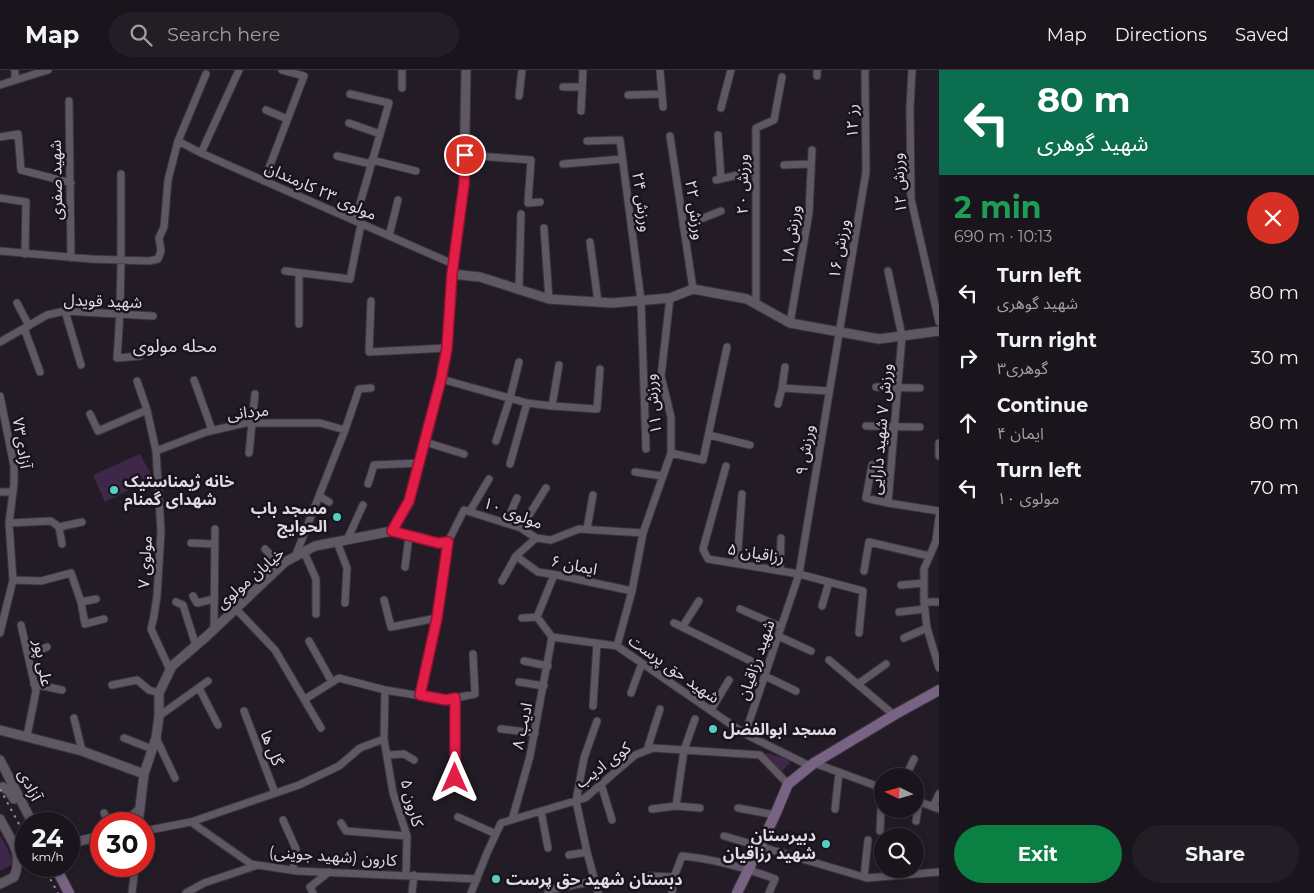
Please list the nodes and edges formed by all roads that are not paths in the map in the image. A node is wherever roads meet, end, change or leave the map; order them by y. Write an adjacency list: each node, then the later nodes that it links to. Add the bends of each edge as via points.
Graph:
1 (15, 70): 15 (street)
2 (48, 70): 15 (street)
3 (239, 70): 38 (street)
4 (282, 70): 29 (street, via 304,76)
5 (402, 70): 19 (street)
6 (466, 70): 39 (street)
7 (522, 70): 23 (street)
8 (583, 70): 18 (street)
9 (660, 70): 21 (street)
10 (731, 70): 26 (street)
11 (865, 70): 48 (street, رز ۱۲)
12 (912, 70): 83 (street, ورزش ۱۲, via 911,199)
13 (206, 74): 35 (street)
14 (782, 77): 47 (street, ورزش ۲۰, via 774,120 756,128)
15 (15, 80): 16 (street)
16 (0, 85)
17 (563, 87): 18 (street)
18 (582, 87): 28 (street)
19 (402, 88)
20 (350, 94): 31 (street, via 389,103)
21 (662, 94): 22 (street); 25 (street)
22 (628, 95)
23 (519, 96)
24 (69, 101): 51 (street, شهید صفری)
25 (663, 107)
26 (721, 108)
27 (266, 110): 29 (street)
28 (581, 111)
29 (287, 119): 50 (street)
30 (349, 123): 31 (street)
31 (380, 134): 42 (street)
32 (718, 135): 47 (street, via 718,180)
33 (670, 136): 58 (street, ورزش ۲۲)
34 (0, 137): 51 (street, via 18,134 21,170)
35 (178, 141): 38 (street, مولوی ۲۳ کارمندان); 65 (street, via 168,180 164,227 159,238 161,256 149,261)
36 (587, 141): 41 (street, ورزش ۲۴, via 620,140)
37 (812, 150): 44 (street, ورزش ۱۸)
38 (201, 153): 50 (street, مولوی ۲۳ کارمندان)
39 (465, 155): 54 (street, via 531,160 528,203); 66 (street)
40 (337, 156): 42 (street)
41 (622, 159): 43 (street); 75 (street, ورزش ۲۴)
42 (372, 162): 46 (street); 57 (street)
43 (563, 164)
44 (811, 164): 45 (street); 84 (street, ورزش ۱۸, via 809,212)
45 (784, 165)
46 (416, 171)
47 (755, 171): 79 (street, ورزش ۲۰)
48 (866, 172): 88 (street, ورزش ۱۶)
49 (120, 174): 65 (street)
50 (264, 181): 57 (street, مولوی ۲۳ کارمندان)
51 (71, 183): 64 (street, شهید صفری)
52 (0, 198): 63 (street, via 26,202)
53 (398, 200): 60 (street)
54 (540, 202)
55 (721, 211): 58 (street)
56 (520, 214): 71 (street)
57 (358, 222): 60 (street, مولوی ۲۳ کارمندان); 69 (street, via 350,279)
58 (683, 226): 72 (street, ورزش ۲۲)
59 (544, 228): 74 (street)
60 (389, 236): 66 (street, مولوی ۲۳ کارمندان)
61 (590, 242): 77 (street)
62 (0, 251): 63 (street)
63 (26, 254): 64 (street)
64 (71, 258): 65 (street)
65 (121, 260): 81 (street)
66 (453, 264): 70 (street)
67 (285, 271): 69 (street)
68 (888, 271): 89 (street, ورزش ۷ شهید دارایی)
69 (299, 273): 85 (street)
70 (452, 274): 71 (street, via 480,277); 92 (street)
71 (520, 289): 74 (street)
72 (693, 289): 73 (street); 79 (street, via 747,299)
73 (670, 298): 75 (street); 131 (street, ورزش ۱۱, via 661,376 671,417)
74 (549, 299): 77 (street)
75 (641, 300): 77 (street); 128 (street, ورزش ۲۴)
76 (370, 301): 92 (street, via 369,352)
77 (598, 302)
78 (17, 304): 86 (street)
79 (756, 304): 84 (street)
80 (65, 311): 81 (street, شهید قویدل); 86 (street, شهید قویدل, via 47,315); 95 (street)
81 (120, 314): 82 (street, شهید قویدل); 93 (street, via 117,358)
82 (154, 316)
83 (939, 322)
84 (790, 323): 88 (street)
85 (299, 324)
86 (26, 327): 90 (street, شهید قویدل); 99 (street)
87 (939, 331): 89 (street)
88 (839, 332): 89 (street, via 879,339); 108 (street, ورزش ۹)
89 (902, 336): 104 (street, ورزش ۷ شهید دارایی)
90 (0, 342)
91 (727, 347): 123 (street)
92 (447, 348): 100 (street)
93 (140, 356)
94 (519, 362): 111 (street)
95 (81, 365)
96 (559, 365): 114 (street)
97 (785, 367): 106 (street)
98 (600, 369): 114 (street, via 597,409)
99 (40, 372)
100 (441, 379): 111 (street); 125 (street)
101 (194, 380): 121 (street)
102 (137, 381): 115 (street, مولوی ۷)
103 (876, 387): 104 (street)
104 (897, 387): 107 (street); 119 (street, ورزش ۷ شهید دارایی)
105 (371, 388): 122 (street, via 358,389)
106 (782, 388): 108 (street); 113 (street)
107 (920, 388)
108 (829, 391): 182 (street, ورزش ۹)
109 (255, 394): 117 (street)
110 (0, 396): 144 (street, آزادی۷۳, via 14,466)
111 (510, 398): 112 (street); 124 (street)
112 (526, 403): 114 (street); 135 (street)
113 (778, 404)
114 (552, 406)
115 (147, 410): 116 (street, via 98,432); 129 (street, مولوی ۷)
116 (90, 414)
117 (252, 422): 121 (street, مردانی); 122 (street, مردانی, via 320,423); 130 (street)
118 (866, 426): 119 (street)
119 (894, 427): 120 (street); 150 (street, ورزش ۷ شهید دارایی)
120 (920, 427)
121 (212, 430): 129 (street, مردانی)
122 (345, 430): 147 (street)
123 (709, 435): 127 (street); 131 (street, via 703,460)
124 (496, 441)
125 (425, 442): 132 (street); 134 (street)
126 (939, 443): 133 (street)
127 (750, 445)
128 (646, 449)
129 (156, 451): 235 (street, مولوی ۷, via 160,532 157,596 150,629)
130 (249, 453)
131 (670, 453): 139 (street, ورزش ۱۱)
132 (464, 454)
133 (939, 456)
134 (420, 463): 141 (street, via 374,465); 162 (street, via 409,501)
135 (510, 464)
136 (872, 465): 150 (street, via 866,498)
137 (726, 466): 176 (street, رزاقیان ۵, via 703,549 708,560)
138 (635, 472): 139 (street)
139 (662, 476): 163 (street, ورزش ۱۱)
140 (489, 480): 153 (street)
141 (368, 484)
142 (546, 488): 159 (street)
143 (0, 492): 144 (street)
144 (12, 492): 156 (street, آزادی۷۳)
145 (593, 494): 161 (street)
146 (742, 494): 176 (street)
147 (319, 496): 149 (street); 173 (street)
148 (518, 498): 157 (street)
149 (329, 502)
150 (888, 503): 152 (street, ورزش ۷ شهید دارایی)
151 (363, 505): 167 (street)
152 (939, 511)
153 (470, 512): 157 (street, مولوی ۱۰); 168 (street, مولوی ۱۰, via 464,510)
154 (939, 517): 175 (street, via 936,541)
155 (82, 522): 158 (street)
156 (9, 523): 158 (street, via 51,521); 183 (street, آزادی۷۳)
157 (506, 523): 159 (street, مولوی ۱۰)
158 (59, 527): 170 (street)
159 (521, 528): 165 (street, مولوی ۱۰)
160 (215, 529): 171 (street)
161 (587, 529): 163 (street, مولوی ۱۰); 165 (street, مولوی ۱۰, via 551,540)
162 (392, 531): 164 (street); 167 (street, خیابان مولوی)
163 (643, 532): 188 (street, ورزش ۱۱)
164 (409, 536): 168 (street, via 438,543); 178 (street)
165 (536, 538): 174 (street, ایمان ۶)
166 (781, 538): 179 (street)
167 (342, 541): 173 (street, خیابان مولوی, via 314,546); 199 (street, via 347,568)
168 (448, 542): 207 (street)
169 (191, 543): 171 (street)
170 (62, 544)
171 (215, 544): 193 (street)
172 (265, 549): 177 (street)
173 (300, 554): 177 (street, خیابان مولوی); 205 (street, via 316,579)
174 (516, 556): 181 (street, ایمان ۶, via 538,572); 184 (street, ایمان ۶)
175 (929, 556): 180 (street, via 869,542); 186 (street, via 924,569)
176 (737, 564): 179 (street, رزاقیان ۵)
177 (281, 566): 202 (street, خیابان مولوی)
178 (405, 566)
179 (780, 571): 182 (street, رزاقیان ۵)
180 (864, 571)
181 (554, 574): 188 (street, ایمان ۶); 206 (street)
182 (799, 574): 185 (street, رزاقیان ۵); 213 (street, شهید رزاقیان)
183 (13, 580): 189 (street, آزادی۷۳); 196 (street, via 40,581 71,573)
184 (502, 582)
185 (829, 582): 200 (street); 216 (street, رزاقیان ۵, via 863,591)
186 (924, 583): 187 (street); 201 (street)
187 (901, 585)
188 (632, 591): 224 (street, ورزش ۱۱)
189 (9, 594): 190 (street); 217 (street, آزادی۷۳)
190 (0, 595)
191 (193, 596): 193 (street, via 197,604)
192 (96, 599): 196 (street)
193 (214, 599): 215 (street)
194 (384, 600): 207 (street, via 391,627)
195 (699, 601): 212 (street)
196 (81, 602): 209 (street, via 85,624)
197 (176, 602): 223 (street, via 182,605)
198 (939, 602): 201 (street)
199 (345, 604)
200 (822, 606)
201 (924, 606): 204 (street); 214 (street)
202 (236, 608): 215 (street, خیابان مولوی); 254 (street, via 275,650)
203 (740, 609): 213 (street)
204 (899, 612)
205 (316, 614)
206 (537, 617): 208 (street); 219 (street)
207 (437, 618): 252 (street)
208 (522, 618)
209 (104, 619)
210 (674, 622): 212 (street)
211 (21, 625): 228 (street, علی پور)
212 (683, 626): 236 (street)
213 (781, 627): 218 (street, شهید رزاقیان)
214 (927, 628): 220 (street); 234 (street)
215 (214, 629): 223 (street, خیابان مولوی)
216 (859, 632)
217 (0, 633)
218 (778, 636): 226 (street); 236 (street, شهید رزاقیان)
219 (552, 637): 222 (street, شهید حق پرست); 233 (street, ادیب ۸)
220 (904, 638)
221 (309, 641): 239 (street)
222 (597, 643): 224 (street, شهید حق پرست); 255 (street)
223 (196, 646): 235 (street, خیابان مولوی)
224 (617, 646): 231 (street, شهید حق پرست)
225 (47, 647): 228 (street)
226 (811, 651)
227 (473, 654): 253 (street, via 475,694)
228 (28, 655): 241 (street, علی پور)
229 (829, 660): 242 (street)
230 (524, 661): 233 (street)
231 (642, 663): 251 (street); 257 (street, شهید حق پرست)
232 (886, 664): 242 (street)
233 (548, 666): 244 (street, ادیب ۸)
234 (939, 668)
235 (170, 670): 250 (street, خیابان مولوی)
236 (766, 672): 249 (street); 269 (street, شهید رزاقیان)
237 (729, 680): 257 (street)
238 (208, 681): 245 (street)
239 (332, 682): 247 (street, via 339,678); 254 (street)
240 (519, 682): 244 (street)
241 (34, 684): 246 (street); 270 (street, علی پور, via 36,692)
242 (858, 684): 259 (street)
243 (112, 685): 250 (street, via 137,680 149,690)
244 (544, 686): 268 (street, ادیب ۸)
245 (199, 688): 260 (street); 264 (street)
246 (62, 690)
247 (385, 690): 252 (street); 273 (street, کارون ۵)
248 (939, 690): 259 (main road)
249 (796, 691)
250 (159, 693): 260 (street, خیابان مولوی)
251 (631, 693)
252 (420, 695): 253 (street, via 446,700)
253 (455, 698): 289 (street)
254 (305, 699): 265 (street)
255 (593, 706)
256 (660, 709): 276 (street)
257 (711, 710): 269 (street, شهید حق پرست)
258 (244, 712): 294 (street, گل ها)
259 (894, 715): 284 (main road)
260 (159, 716): 272 (street, خیابان مولوی)
261 (74, 718): 278 (street)
262 (694, 720): 277 (street)
263 (597, 722): 296 (street, via 584,758)
264 (218, 725)
265 (321, 728)
266 (501, 729): 268 (street)
267 (0, 730): 270 (street)
268 (535, 733): 315 (street, ادیب ۸)
269 (745, 734): 274 (street)
270 (27, 736): 278 (street)
271 (124, 738): 275 (street)
272 (156, 738): 275 (street, خیابان مولوی); 288 (street)
273 (384, 739): 279 (street, کارون ۵); 294 (street, via 360,748 339,766)
274 (766, 744): 280 (street); 284 (street)
275 (152, 749): 287 (street, خیابان مولوی)
276 (647, 750): 277 (street, کوی ادیب); 290 (street, کوی ادیب, via 635,755)
277 (684, 750): 280 (street, کوی ادیب); 298 (street)
278 (82, 751): 287 (street)
279 (387, 755): 283 (street, via 404,754); 322 (street, کارون ۵, via 393,793)
280 (760, 755): 291 (street)
281 (914, 759): 285 (street)
282 (0, 760): 307 (street, آزادی)
283 (414, 760)
284 (812, 764): 286 (street); 291 (main road)
285 (910, 768)
286 (839, 772): 292 (street); 304 (street)
287 (144, 774): 302 (street, خیابان مولوی)
288 (175, 778)
289 (455, 778)
290 (601, 784): 296 (street, کوی ادیب, via 585,798); 316 (street)
291 (788, 784): 310 (main road)
292 (874, 785)
293 (3, 787): 306 (street, via 9,791)
294 (275, 793): 318 (street)
295 (939, 794): 301 (street)
296 (576, 801): 305 (street, کوی ادیب); 327 (street)
297 (924, 804): 301 (street)
298 (676, 806): 299 (street); 303 (street)
299 (700, 808)
300 (738, 808): 310 (street)
301 (936, 808)
302 (140, 809): 308 (street); 309 (street, خیابان مولوی)
303 (652, 809)
304 (835, 809)
305 (541, 811): 315 (street, کوی ادیب); 325 (street)
306 (20, 812)
307 (27, 812)
308 (137, 812)
309 (140, 812)
310 (775, 815): 326 (main road)
311 (458, 817): 321 (street)
312 (916, 818): 317 (street)
313 (0, 819): 342 (street, via 18,854 14,877)
314 (283, 820): 331 (street, via 296,849)
315 (512, 820): 321 (street, کوی ادیب, via 501,823)
316 (612, 820)
317 (916, 821)
318 (191, 822): 320 (street); 329 (street, کارون (شهید جوینی), via 251,864)
319 (341, 823): 322 (street, via 346,831)
320 (155, 828)
321 (496, 834): 340 (street, کوی ادیب)
322 (407, 836): 334 (street, کارون ۵)
323 (724, 836): 326 (street)
324 (868, 840): 339 (street)
325 (548, 848)
326 (759, 848): 330 (main road); 339 (street)
327 (587, 852): 328 (street); 341 (street)
328 (569, 855)
329 (259, 865): 331 (street, کارون (شهید جوینی)); 345 (street, via 204,883)
330 (748, 869): 338 (street, via 682,856); 352 (main road); 353 (street, via 775,879)
331 (293, 870): 332 (street, کارون (شهید جوینی))
332 (329, 872): 334 (street, کارون (شهید جوینی)); 346 (street, via 310,887)
333 (939, 872): 339 (street)
334 (410, 875): 340 (street, کارون (شهید جوینی)); 347 (street, کارون ۵)
335 (649, 876): 338 (street)
336 (61, 877): 343 (main road)
337 (133, 877): 344 (street)
338 (674, 877): 351 (street)
339 (864, 877)
340 (477, 879): 348 (street, کوی ادیب)
341 (595, 882): 349 (street, via 548,890); 350 (street)
342 (0, 884)
343 (69, 893)
344 (132, 893)
345 (186, 893)
346 (313, 893)
347 (412, 893)
348 (471, 893)
349 (548, 893)
350 (598, 893)
351 (672, 893)
352 (737, 893)
353 (769, 893)

